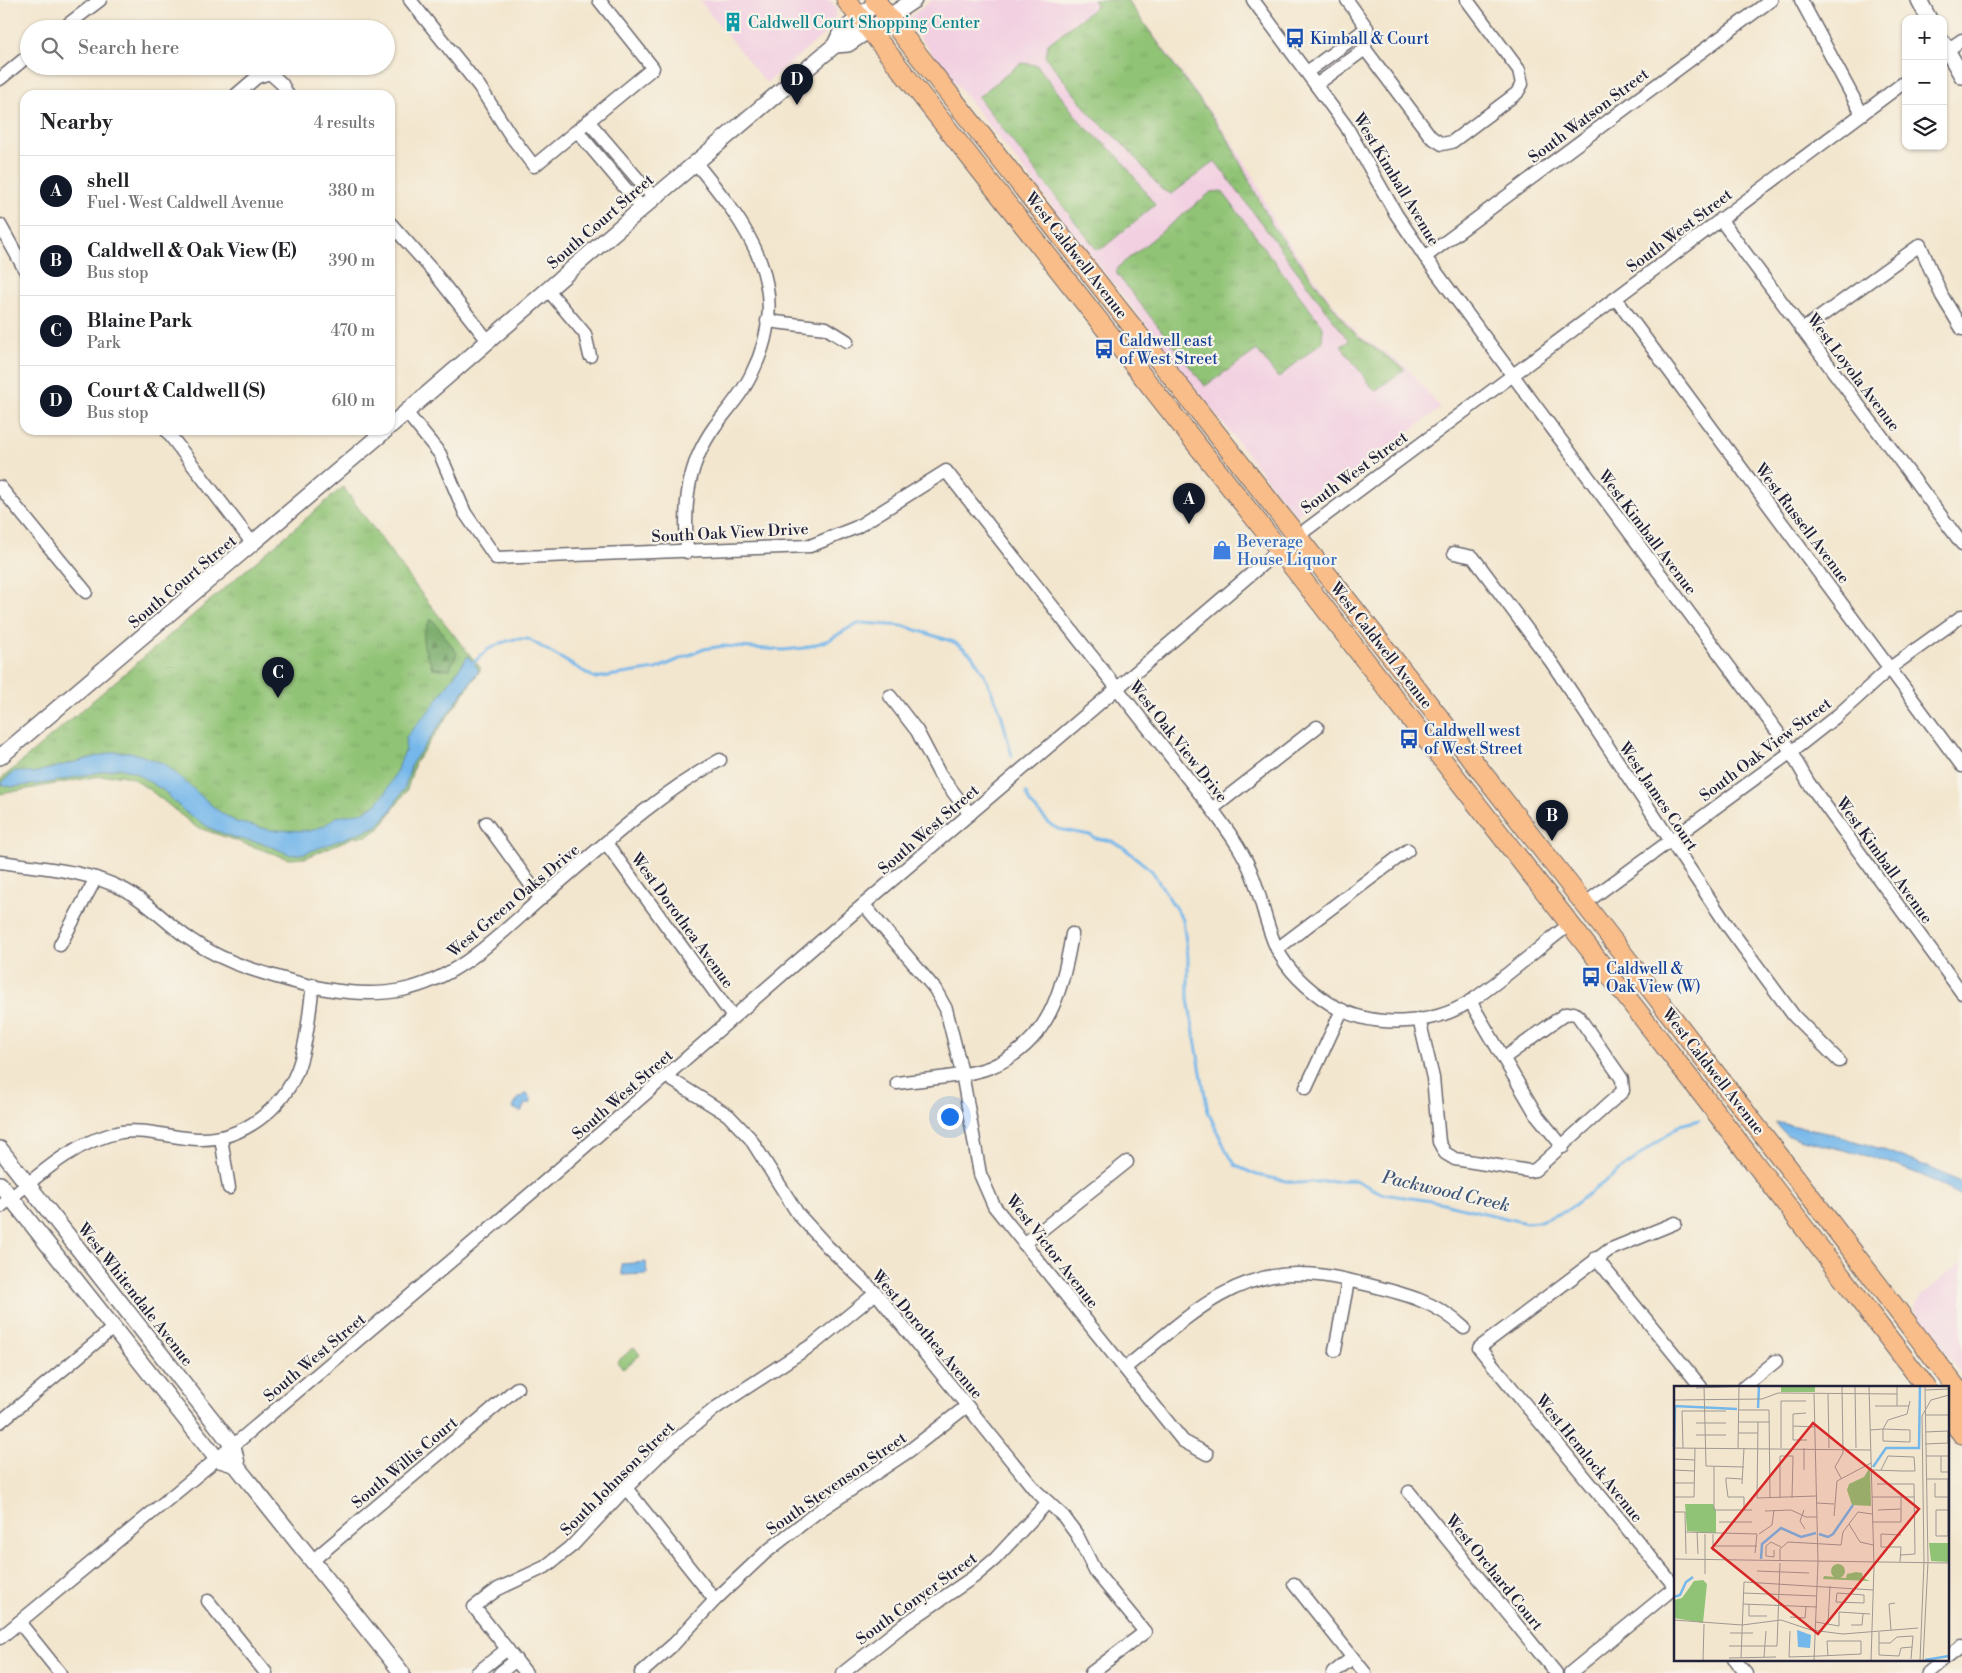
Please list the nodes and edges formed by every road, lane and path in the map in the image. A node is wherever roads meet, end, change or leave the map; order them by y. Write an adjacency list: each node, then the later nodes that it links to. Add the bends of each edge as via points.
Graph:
1 (100, 0): 15 (street)
2 (410, 0): 34 (street, via 479,86 534,166)
3 (599, 0): 33 (street, via 653,68)
4 (846, 0): 16 (main road, West Caldwell Avenue)
5 (914, 0): 14 (street, South Court Street)
6 (1253, 0): 23 (street, West Kimball Avenue)
7 (1347, 0): 17 (street)
8 (1466, 0): 20 (street, via 1519,70 1522,84 1517,93 1452,142 1442,144 1431,137)
9 (1771, 0): 41 (street, South Watson Street)
10 (1801, 0): 32 (street)
11 (1918, 0): 13 (street)
12 (877, 1): 14 (main road, West Caldwell Avenue); 16 (street, South Court Street)
13 (1927, 15)
14 (889, 18): 16 (street, South Court Street); 43 (main road, West Caldwell Avenue)
15 (74, 20)
16 (865, 24): 35 (street, South Court Street, via 848,44 835,45); 36 (main road, West Caldwell Avenue)
17 (1368, 28): 20 (street); 23 (street)
18 (1962, 40): 19 (street)
19 (1947, 48)
20 (1366, 49): 29 (street)
21 (1947, 52): 26 (street)
22 (20, 62): 27 (street)
23 (1307, 72): 29 (street, West Kimball Avenue)
24 (266, 75): 30 (street, via 257,77)
25 (271, 75): 31 (street)
26 (1962, 76)
27 (0, 78)
28 (1902, 84): 32 (street, South West Street)
29 (1316, 85): 41 (street, West Kimball Avenue, via 1359,145 1396,214)
30 (242, 90)
31 (285, 90)
32 (1862, 114): 38 (street, South West Street)
33 (588, 122): 34 (street); 37 (street)
34 (576, 131): 37 (street)
35 (695, 162): 37 (street, South Court Street); 46 (street, via 735,212 758,250 769,305)
36 (996, 190): 43 (main road, via 1021,204 1075,272); 62 (main road, West Caldwell Avenue)
37 (648, 203): 44 (street, South Court Street)
38 (1720, 219): 45 (street, South West Street); 48 (street, West Loyola Avenue)
39 (0, 225): 42 (street)
40 (395, 229): 49 (street)
41 (1425, 257): 52 (street, West Kimball Avenue)
42 (20, 258)
43 (1094, 278): 59 (main road, West Caldwell Avenue)
44 (548, 290): 49 (street, South Court Street); 51 (street, via 585,334)
45 (1616, 299): 52 (street, South West Street); 67 (street, West Russell Avenue)
46 (768, 321): 50 (street, via 826,328); 63 (street, via 752,374 701,449 689,478 684,514)
47 (1962, 329): 48 (street, via 1942,296 1920,245)
48 (1802, 330): 61 (street, West Loyola Avenue)
49 (489, 342): 53 (street, South Court Street)
50 (847, 342)
51 (590, 356)
52 (1512, 375): 59 (street, South West Street); 71 (street, West Kimball Avenue)
53 (406, 412): 54 (street, South Court Street); 63 (street, South Oak View Drive, via 440,454 465,513 496,558)
54 (395, 422)
55 (170, 435): 60 (street)
56 (380, 435): 60 (street, South Court Street)
57 (946, 471): 63 (street, South Oak View Drive, via 857,527 810,546); 68 (street, West Oak View Drive)
58 (0, 487): 65 (street)
59 (1296, 536): 62 (street, South West Street); 85 (main road, West Caldwell Avenue)
60 (253, 544): 72 (street, South Court Street)
61 (1962, 544)
62 (1279, 550): 68 (street, South West Street); 77 (main road, West Caldwell Avenue)
63 (687, 552)
64 (1454, 552): 79 (street, West James Court, via 1473,557 1552,663)
65 (86, 592)
66 (1962, 616): 67 (street, South Oak View Street)
67 (1890, 668): 71 (street, South Oak View Street); 74 (street, West Russell Avenue)
68 (1118, 689): 75 (street, West Oak View Drive); 76 (street, South West Street)
69 (890, 696): 76 (street, via 917,731 940,775)
70 (1317, 726): 75 (street)
71 (1791, 752): 79 (street, South Oak View Street); 92 (street, West Kimball Avenue, via 1808,782)
72 (1, 755)
73 (720, 760): 80 (street, West Green Oaks Drive, via 666,794)
74 (1962, 766)
75 (1212, 808): 90 (street, West Oak View Drive, via 1238,845 1253,876)
76 (970, 814): 86 (street, South West Street)
77 (1486, 816): 85 (main road, via 1515,835 1569,902); 87 (main road, West Caldwell Avenue)
78 (486, 823): 84 (street)
79 (1669, 841): 85 (street, South Oak View Street); 98 (street, West James Court, via 1794,1016)
80 (606, 843): 84 (street, West Green Oaks Drive); 95 (street, West Dorothea Avenue)
81 (1408, 850): 90 (street)
82 (0, 862): 83 (street, West Green Oaks Drive)
83 (96, 878): 89 (street); 91 (street, West Green Oaks Drive, via 124,890 187,937 219,956 251,969)
84 (541, 899): 91 (street, West Green Oaks Drive, via 474,957 437,979 403,990 372,993)
85 (1584, 904): 127 (main road, West Caldwell Avenue)
86 (864, 905): 95 (street, South West Street); 99 (street, West Victor Avenue, via 935,989 946,1010)
87 (1570, 924): 93 (street); 118 (main road, West Caldwell Avenue)
88 (1072, 934): 99 (street, via 1057,1001 1029,1042 990,1067)
89 (60, 945)
90 (1277, 949): 94 (street, West Oak View Drive, via 1303,984)
91 (313, 985): 103 (street, via 297,1071 286,1092 255,1122)
92 (1962, 993)
93 (1470, 1001): 96 (street, via 1445,1013); 97 (street)
94 (1342, 1010): 96 (street, West Oak View Drive, via 1376,1020); 102 (street)
95 (733, 1017): 100 (street, South West Street)
96 (1419, 1019): 104 (street, via 1432,1078 1439,1142 1445,1153 1455,1159 1536,1170)
97 (1504, 1058): 104 (street, via 1536,1114); 104 (street, via 1565,1014 1574,1013 1622,1079 1622,1094)
98 (1840, 1061)
99 (962, 1073): 101 (street); 112 (street, West Victor Avenue, via 980,1174 994,1206)
100 (667, 1077): 115 (street, West Dorothea Avenue, via 728,1115 750,1138 798,1214); 134 (street, South West Street)
101 (897, 1084)
102 (1306, 1088)
103 (221, 1138): 108 (street, via 194,1139 150,1131 123,1132 79,1146); 109 (street)
104 (1563, 1147)
105 (0, 1149): 108 (street, West Whitendale Avenue)
106 (1127, 1162): 112 (street)
107 (0, 1184): 110 (street)
108 (28, 1184): 110 (street); 134 (street, West Whitendale Avenue)
109 (230, 1188)
110 (6, 1203): 116 (street)
111 (1675, 1223): 113 (street, via 1628,1241)
112 (1024, 1244): 121 (street, West Victor Avenue)
113 (1596, 1258): 122 (street); 143 (street, West Hemlock Avenue, via 1479,1348)
114 (1348, 1281): 117 (street, via 1412,1295 1450,1315); 119 (street); 121 (street, via 1280,1274 1236,1286 1215,1297)
115 (876, 1293): 129 (street, West Dorothea Avenue); 138 (street, South Johnson Street, via 815,1343 717,1407 670,1445)
116 (113, 1328): 132 (street); 136 (street)
117 (1464, 1328)
118 (1882, 1330): 124 (main road, West Caldwell Avenue); 125 (main road, via 1904,1341)
119 (1335, 1350)
120 (1776, 1361): 123 (street)
121 (1125, 1368): 135 (street, West Victor Avenue, via 1183,1441)
122 (1700, 1386)
123 (1745, 1386)
124 (1925, 1386)
125 (1939, 1386)
126 (517, 1388): 141 (street, South Willis Court)
127 (1962, 1394)
128 (1950, 1400): 130 (main road)
129 (967, 1406): 140 (street, West Dorothea Avenue); 145 (street, South Stevenson Street, via 909,1451 809,1518 765,1553)
130 (1962, 1415)
131 (1950, 1419): 133 (main road)
132 (0, 1422)
133 (1962, 1434)
134 (233, 1446): 136 (street, South West Street); 137 (street, West Whitendale Avenue)
135 (1207, 1454)
136 (217, 1459): 137 (street); 147 (street, South West Street)
137 (236, 1465): 141 (street, West Whitendale Avenue)
138 (626, 1488): 145 (street); 150 (street, South Johnson Street, via 573,1545 545,1567 498,1589 474,1607)
139 (1409, 1492): 168 (street, West Orchard Court)
140 (1048, 1502): 164 (street, South Conyer Street, via 975,1576 902,1626); 165 (street, West Dorothea Avenue, via 1077,1535 1095,1571 1144,1632)
141 (312, 1560): 159 (street, West Whitendale Avenue)
142 (1294, 1584): 152 (street)
143 (1674, 1587)
144 (1674, 1589): 169 (street)
145 (715, 1600): 163 (street, South Stevenson Street, via 674,1644)
146 (208, 1602): 158 (street)
147 (18, 1622): 148 (street, South West Street); 157 (street)
148 (0, 1638)
149 (1962, 1646): 151 (street)
150 (508, 1650): 153 (street); 160 (street)
151 (1950, 1656)
152 (1352, 1658): 166 (street); 167 (street)
153 (516, 1660): 161 (street); 162 (street)
154 (1735, 1660): 170 (street)
155 (1943, 1660): 156 (street)
156 (1929, 1667)
157 (60, 1673)
158 (266, 1673)
159 (402, 1673)
160 (477, 1673)
161 (500, 1673)
162 (526, 1673)
163 (641, 1673)
164 (844, 1673)
165 (1091, 1673)
166 (1333, 1673)
167 (1365, 1673)
168 (1556, 1673)
169 (1570, 1673)
170 (1746, 1673)

